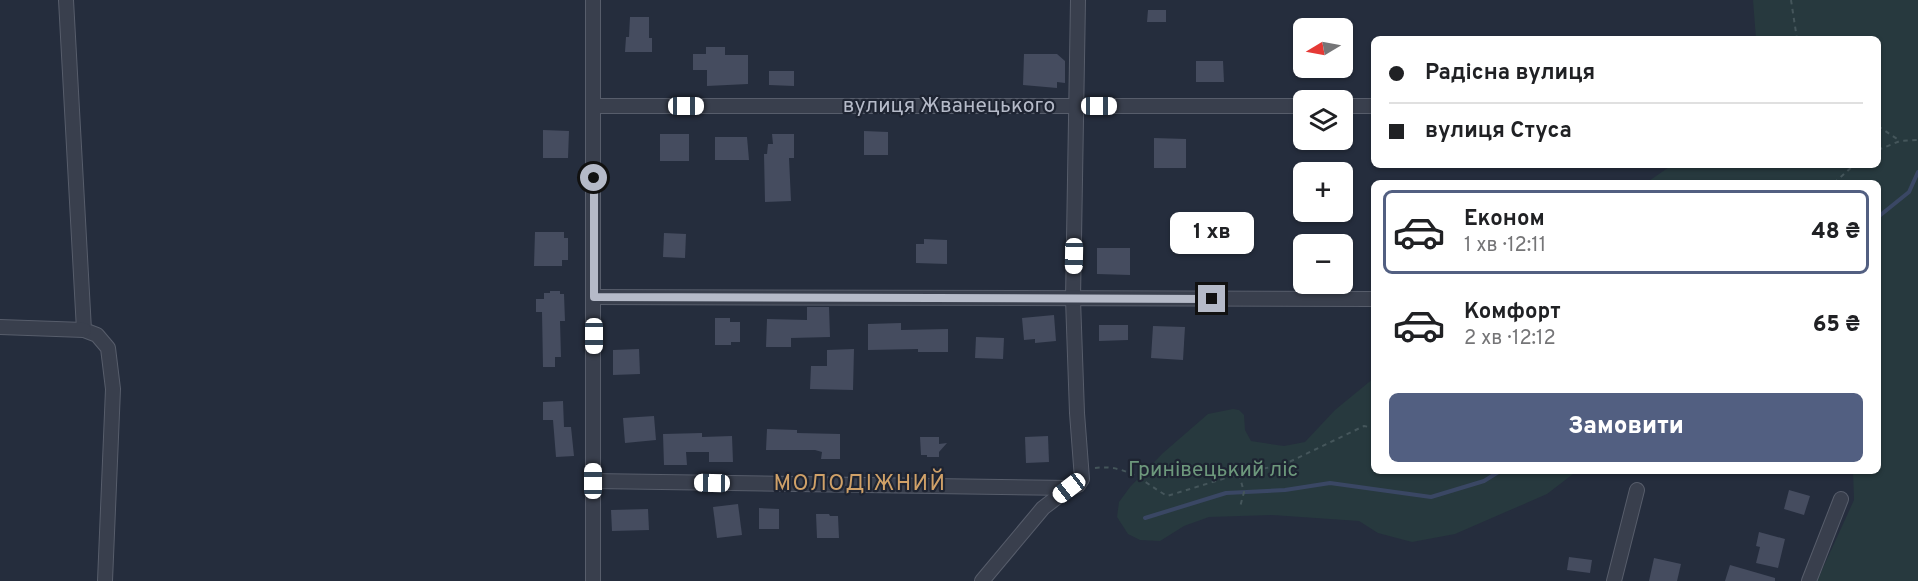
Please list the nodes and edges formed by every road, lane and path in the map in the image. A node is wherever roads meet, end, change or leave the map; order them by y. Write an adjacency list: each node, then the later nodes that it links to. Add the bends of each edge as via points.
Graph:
1 (66, 0): 21 (street)
2 (593, 0): 6 (street)
3 (1078, 0): 7 (street)
4 (1791, 0): 5 (path)
5 (1797, 36)
6 (594, 106): 7 (street, вулиця Жванецького); 17 (street)
7 (1076, 106): 8 (street, вулиця Жванецького); 18 (street)
8 (1293, 106)
9 (1353, 106): 10 (street)
10 (1371, 106)
11 (1881, 128): 13 (path)
12 (1918, 140): 13 (path)
13 (1900, 141): 14 (path)
14 (1881, 149)
15 (1851, 168): 16 (path)
16 (1837, 180)
17 (594, 297): 18 (street); 25 (street)
18 (1073, 299): 19 (street); 23 (street)
19 (1371, 300)
20 (0, 327): 21 (street)
21 (84, 330): 30 (street, via 97,335 108,348 113,389)
22 (1371, 427): 24 (path, via 1364,426 1285,464)
23 (1082, 470): 24 (path, via 1123,469 1167,496); 26 (street, via 1082,479)
24 (1239, 474): 29 (path, via 1244,492)
25 (593, 481): 26 (street); 31 (street)
26 (1073, 486): 32 (street, via 1043,508)
27 (1637, 490): 33 (street)
28 (1841, 499): 34 (street)
29 (1240, 507)
30 (105, 581)
31 (593, 581)
32 (982, 581)
33 (1614, 581)
34 (1809, 581)

